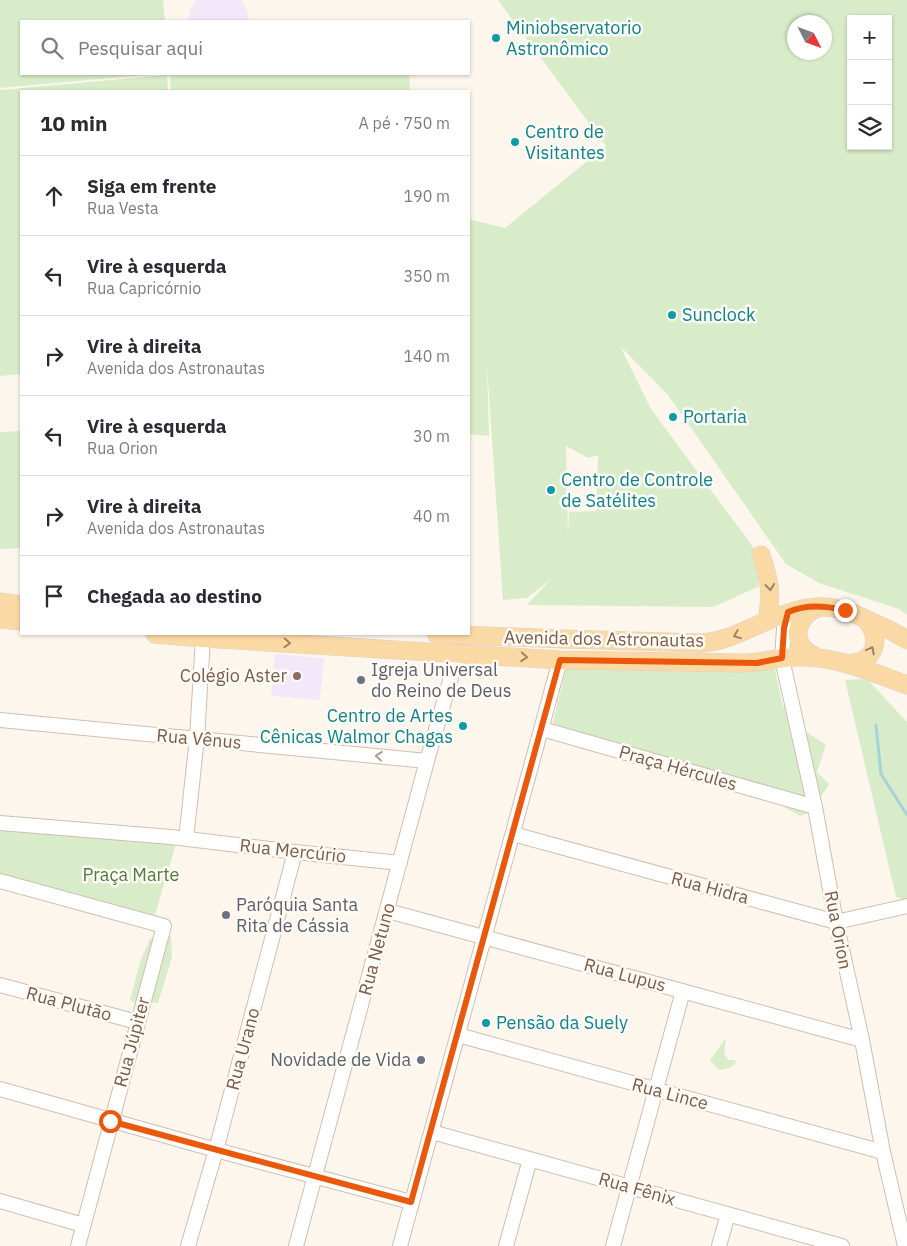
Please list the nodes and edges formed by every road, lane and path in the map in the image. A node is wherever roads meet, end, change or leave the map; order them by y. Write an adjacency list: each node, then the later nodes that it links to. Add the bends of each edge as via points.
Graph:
1 (761, 555): 9 (main road, one-way to 9, via 771,590)
2 (0, 602): 3 (main road)
3 (20, 605)
4 (825, 606): 5 (main road, Avenida dos Astronautas); 7 (main road, Avenida dos Astronautas); 16 (main road, via 810,612 799,625 803,648)
5 (788, 612): 9 (main road, Avenida dos Astronautas); 15 (street, Rua Orion)
6 (0, 619): 8 (main road)
7 (865, 619): 13 (main road, Avenida dos Astronautas, via 897,632); 18 (main road, one-way to 7, via 862,662 872,652 874,634)
8 (20, 621)
9 (767, 621): 11 (main road, Avenida dos Astronautas, one-way to 11, via 729,638 702,643)
10 (167, 635): 12 (main road, Avenida dos Astronautas)
11 (457, 635)
12 (203, 638): 14 (main road, Avenida dos Astronautas, one-way to 14); 22 (street)
13 (907, 640)
14 (458, 653): 17 (main road, Avenida dos Astronautas, one-way to 17); 23 (street, Rua Netuno)
15 (782, 658): 16 (main road, Avenida dos Astronautas); 17 (main road, Avenida dos Astronautas, via 742,664); 24 (street, Rua Orion)
16 (818, 658): 18 (main road, Avenida dos Astronautas)
17 (560, 660): 21 (street)
18 (842, 663): 19 (main road, Avenida dos Astronautas)
19 (907, 685)
20 (0, 720): 22 (street, Rua Vênus)
21 (542, 729): 24 (street, Praça Hércules); 26 (street)
22 (197, 738): 23 (street, Rua Vênus, one-way to 22); 27 (street)
23 (427, 760): 29 (street, Rua Netuno)
24 (815, 807): 33 (street, Rua Orion)
25 (0, 823): 27 (street)
26 (513, 834): 33 (street, Rua Hidra); 34 (street)
27 (186, 839): 28 (street, Rua Mercúrio)
28 (295, 852): 29 (street, Rua Mercúrio); 44 (street, Rua Urano)
29 (400, 862): 32 (street, Rua Netuno)
30 (0, 881): 37 (street, Rua Júpiter, via 164,926)
31 (907, 906): 33 (street, Rua Hidra)
32 (388, 910): 34 (street, Rua Lupus); 47 (street, Rua Netuno)
33 (836, 922): 39 (street, Rua Orion)
34 (485, 936): 36 (street, Rua Lupus); 38 (street)
35 (0, 985): 37 (street, Rua Plutão)
36 (683, 991): 39 (street, Rua Lupus); 41 (street)
37 (138, 1022): 42 (street, Rua Júpiter)
38 (458, 1035): 41 (street, Rua Lince); 43 (street)
39 (862, 1040): 45 (street, Rua Orion)
40 (0, 1089): 42 (street)
41 (656, 1090): 45 (street, Rua Lince); 48 (street)
42 (110, 1121): 44 (street); 52 (street, Rua Júpiter)
43 (432, 1132): 46 (street, Rua Fênix); 50 (street)
44 (216, 1150): 47 (street); 55 (street, Rua Urano)
45 (884, 1152): 62 (street, Rua Orion)
46 (530, 1159): 48 (street, Rua Fênix); 58 (street)
47 (316, 1178): 50 (street); 56 (street, Rua Netuno)
48 (628, 1187): 51 (street, Rua Fênix); 59 (street)
49 (0, 1201): 52 (street)
50 (411, 1202): 57 (street)
51 (728, 1214): 53 (street, Rua Fênix); 60 (street)
52 (83, 1225): 54 (street, Rua Júpiter)
53 (824, 1244): 61 (street, Rua Fênix)
54 (78, 1246)
55 (188, 1246)
56 (296, 1246)
57 (400, 1246)
58 (506, 1246)
59 (613, 1246)
60 (719, 1246)
61 (842, 1246)
62 (905, 1246)

